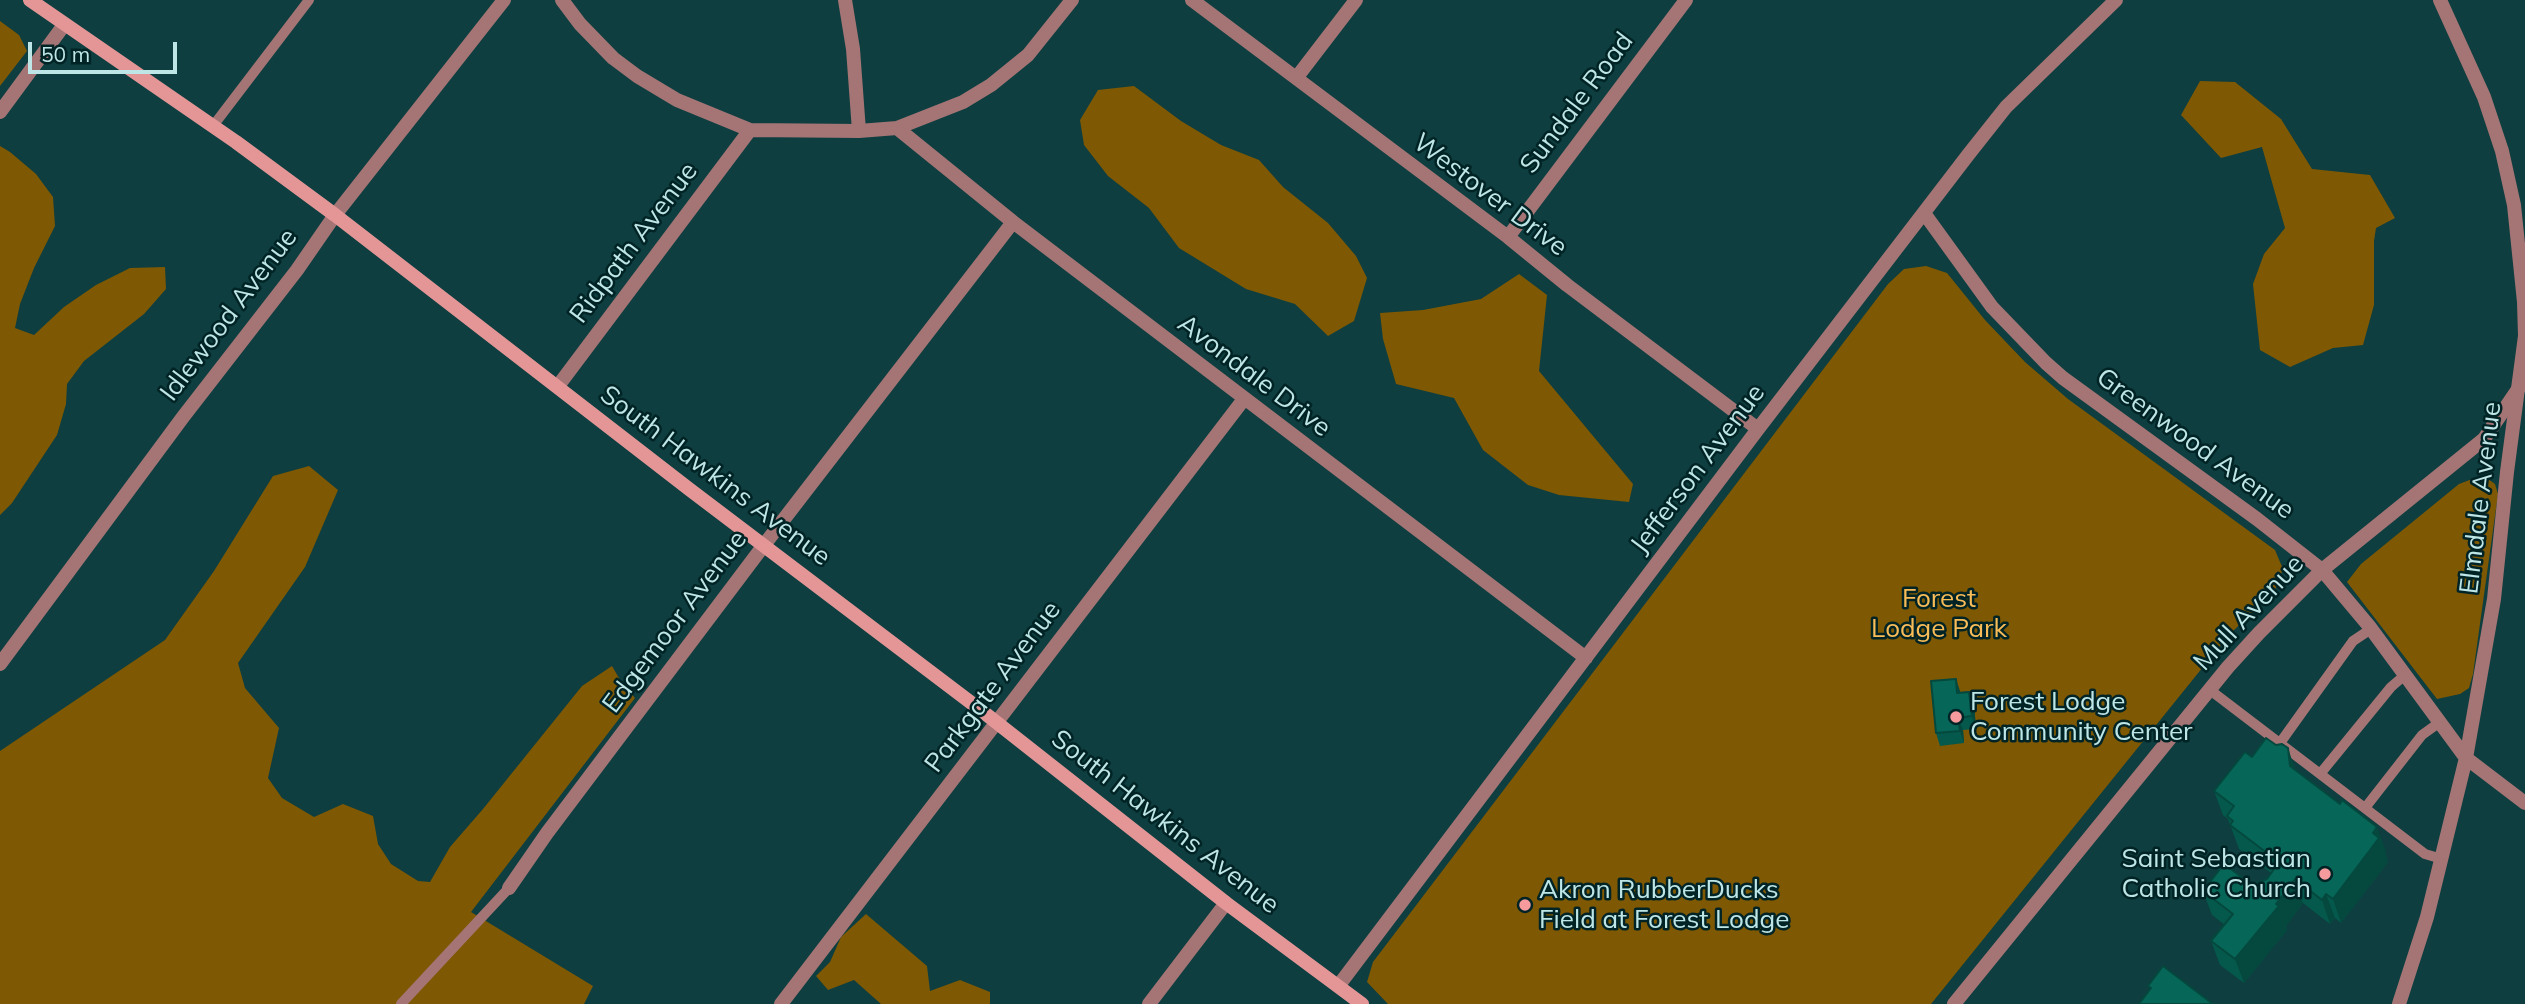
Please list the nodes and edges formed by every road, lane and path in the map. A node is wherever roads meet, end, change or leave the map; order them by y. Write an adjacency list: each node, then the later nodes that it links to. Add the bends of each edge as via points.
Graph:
1 (30, 0): 12 (main road, South Hawkins Avenue)
2 (309, 0): 15 (lane)
3 (504, 0): 20 (street, Idlewood Avenue)
4 (562, 0): 17 (street, via 612,58 637,76 677,100)
5 (845, 0): 18 (street)
6 (1072, 0): 16 (street, via 1028,55 1004,76 963,102)
7 (1192, 0): 13 (street, Westover Drive)
8 (1356, 0): 13 (street)
9 (1686, 0): 22 (street, Sundale Road)
10 (2116, 0): 19 (street, Jefferson Avenue, via 2007,107)
11 (2440, 0): 24 (street, Elmdale Avenue, via 2484,97 2514,205 2524,302)
12 (64, 25): 14 (street); 15 (main road, South Hawkins Avenue)
13 (1297, 77): 22 (street, Westover Drive)
14 (0, 112)
15 (213, 127): 20 (main road, South Hawkins Avenue)
16 (897, 128): 18 (street); 21 (street, Avondale Drive)
17 (750, 130): 18 (street); 23 (street, Ridpath Avenue)
18 (859, 131)
19 (1924, 214): 26 (street, Jefferson Avenue); 28 (street, Greenwood Avenue, via 1992,307 2046,363)
20 (335, 215): 23 (main road, South Hawkins Avenue); 31 (street, Idlewood Avenue)
21 (1013, 222): 25 (street, Avondale Drive); 27 (street, Edgemoor Avenue)
22 (1508, 237): 26 (street, Westover Drive)
23 (558, 386): 27 (main road, South Hawkins Avenue)
24 (2523, 387): 28 (street, Mull Avenue, via 2484,439); 37 (street, Elmdale Avenue, via 2507,472 2494,599)
25 (1244, 399): 30 (street, Avondale Drive); 34 (street, Parkgate Avenue)
26 (1758, 429): 30 (street, Jefferson Avenue)
27 (764, 545): 34 (main road, South Hawkins Avenue); 42 (street, Edgemoor Avenue)
28 (2322, 570): 29 (street, Greenwood Avenue); 33 (street, Mull Avenue)
29 (2371, 629): 32 (street, Greenwood Avenue); 36 (lane, via 2353,641)
30 (1586, 658): 44 (street, Jefferson Avenue)
31 (0, 664)
32 (2405, 675): 35 (street, Greenwood Avenue); 38 (lane)
33 (2210, 690): 36 (lane); 49 (street, Mull Avenue)
34 (996, 722): 43 (main road, South Hawkins Avenue); 46 (street, Parkgate Avenue)
35 (2440, 722): 37 (street, Greenwood Avenue); 40 (lane, via 2422,735)
36 (2280, 743): 38 (lane)
37 (2466, 758): 39 (street, Greenwood Avenue); 41 (street, Elmdale Avenue)
38 (2320, 774): 40 (lane)
39 (2525, 803)
40 (2365, 808): 41 (lane, via 2425,854)
41 (2442, 859): 50 (street, Elmdale Avenue)
42 (509, 888): 45 (lane)
43 (1226, 903): 44 (main road, South Hawkins Avenue); 47 (street)
44 (1339, 985): 48 (main road, South Hawkins Avenue)
45 (401, 1004)
46 (780, 1004)
47 (1149, 1004)
48 (1362, 1004)
49 (1954, 1004)
50 (2399, 1004)

